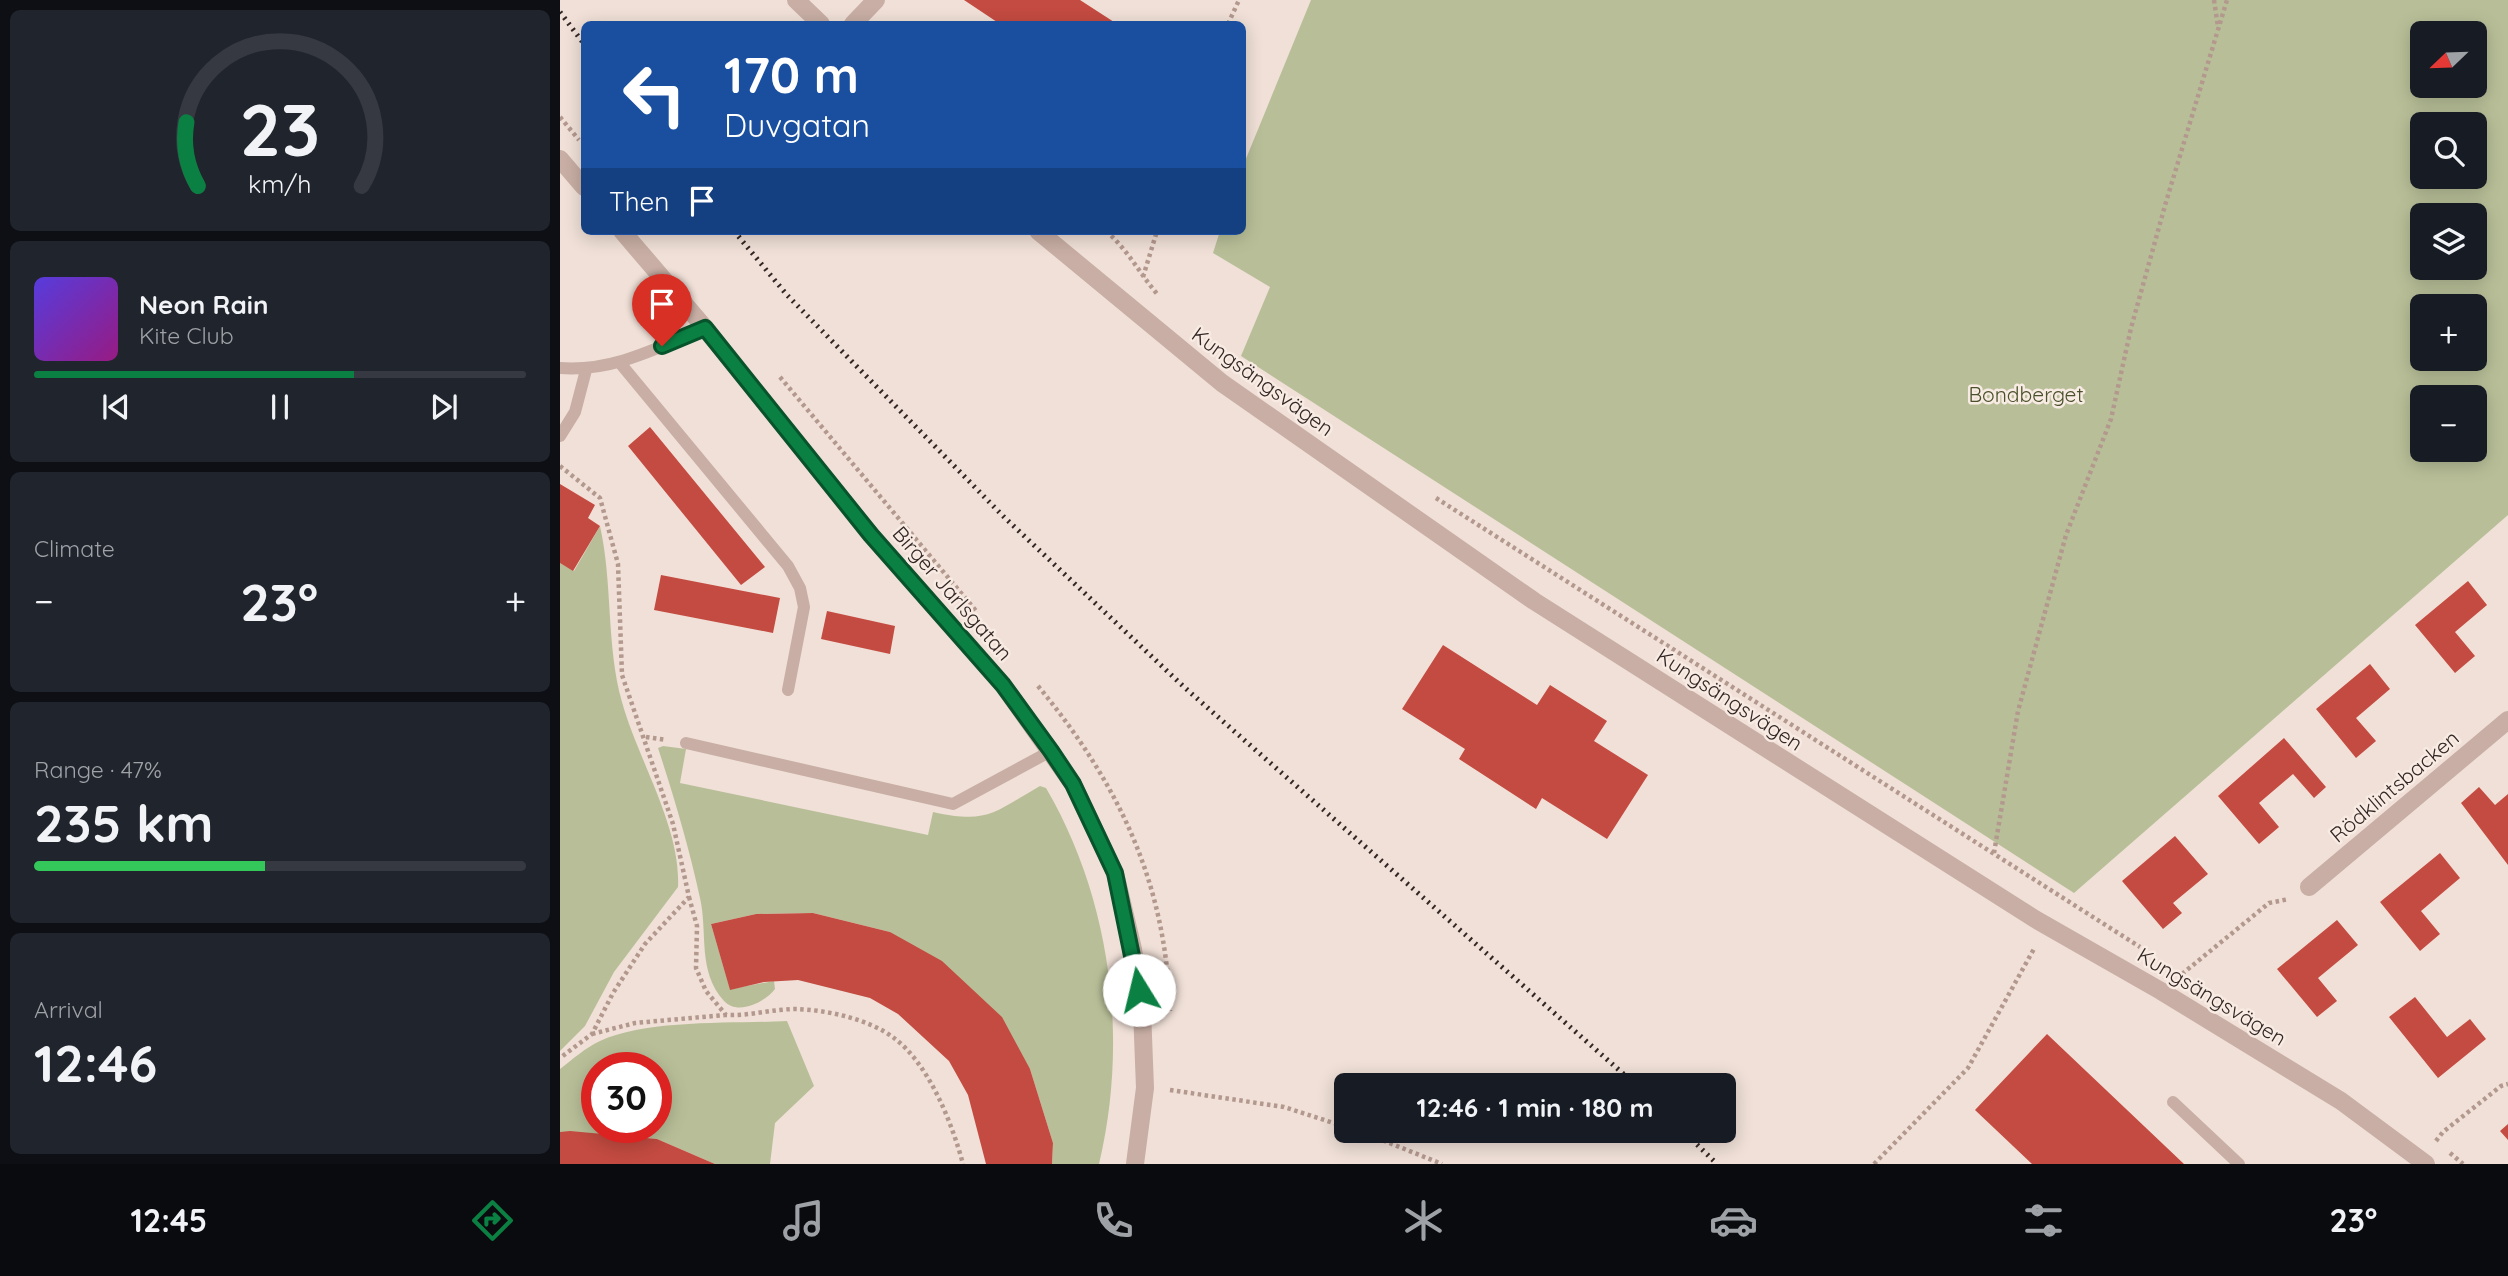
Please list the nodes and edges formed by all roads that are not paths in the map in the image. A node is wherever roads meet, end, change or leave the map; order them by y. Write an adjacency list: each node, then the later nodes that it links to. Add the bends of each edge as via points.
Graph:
1 (796, 0): 3 (street)
2 (876, 0): 4 (street)
3 (818, 21)
4 (856, 21)
5 (560, 159): 6 (street)
6 (581, 184)
7 (625, 235): 9 (street, Birger Jarlsgatan)
8 (1043, 235): 22 (street, Kungsängsvägen, via 1222,383 1534,601 2048,927 2341,1101)
9 (705, 328): 10 (lane); 17 (street, Birger Jarlsgatan, via 871,535 1003,685)
10 (620, 363): 12 (lane); 14 (lane, via 788,566 800,588 804,607)
11 (560, 368): 12 (lane)
12 (586, 370): 13 (lane, via 575,412)
13 (560, 436)
14 (788, 690)
15 (2508, 720): 18 (street, Rödklintsbacken)
16 (686, 743): 17 (lane, via 953,804)
17 (1051, 751): 20 (street, Birger Jarlsgatan, via 1073,784 1115,873 1133,949 1142,1010 1145,1088)
18 (2309, 887)
19 (2172, 1102): 21 (lane)
20 (1135, 1164)
21 (2239, 1164)
22 (2426, 1164)

